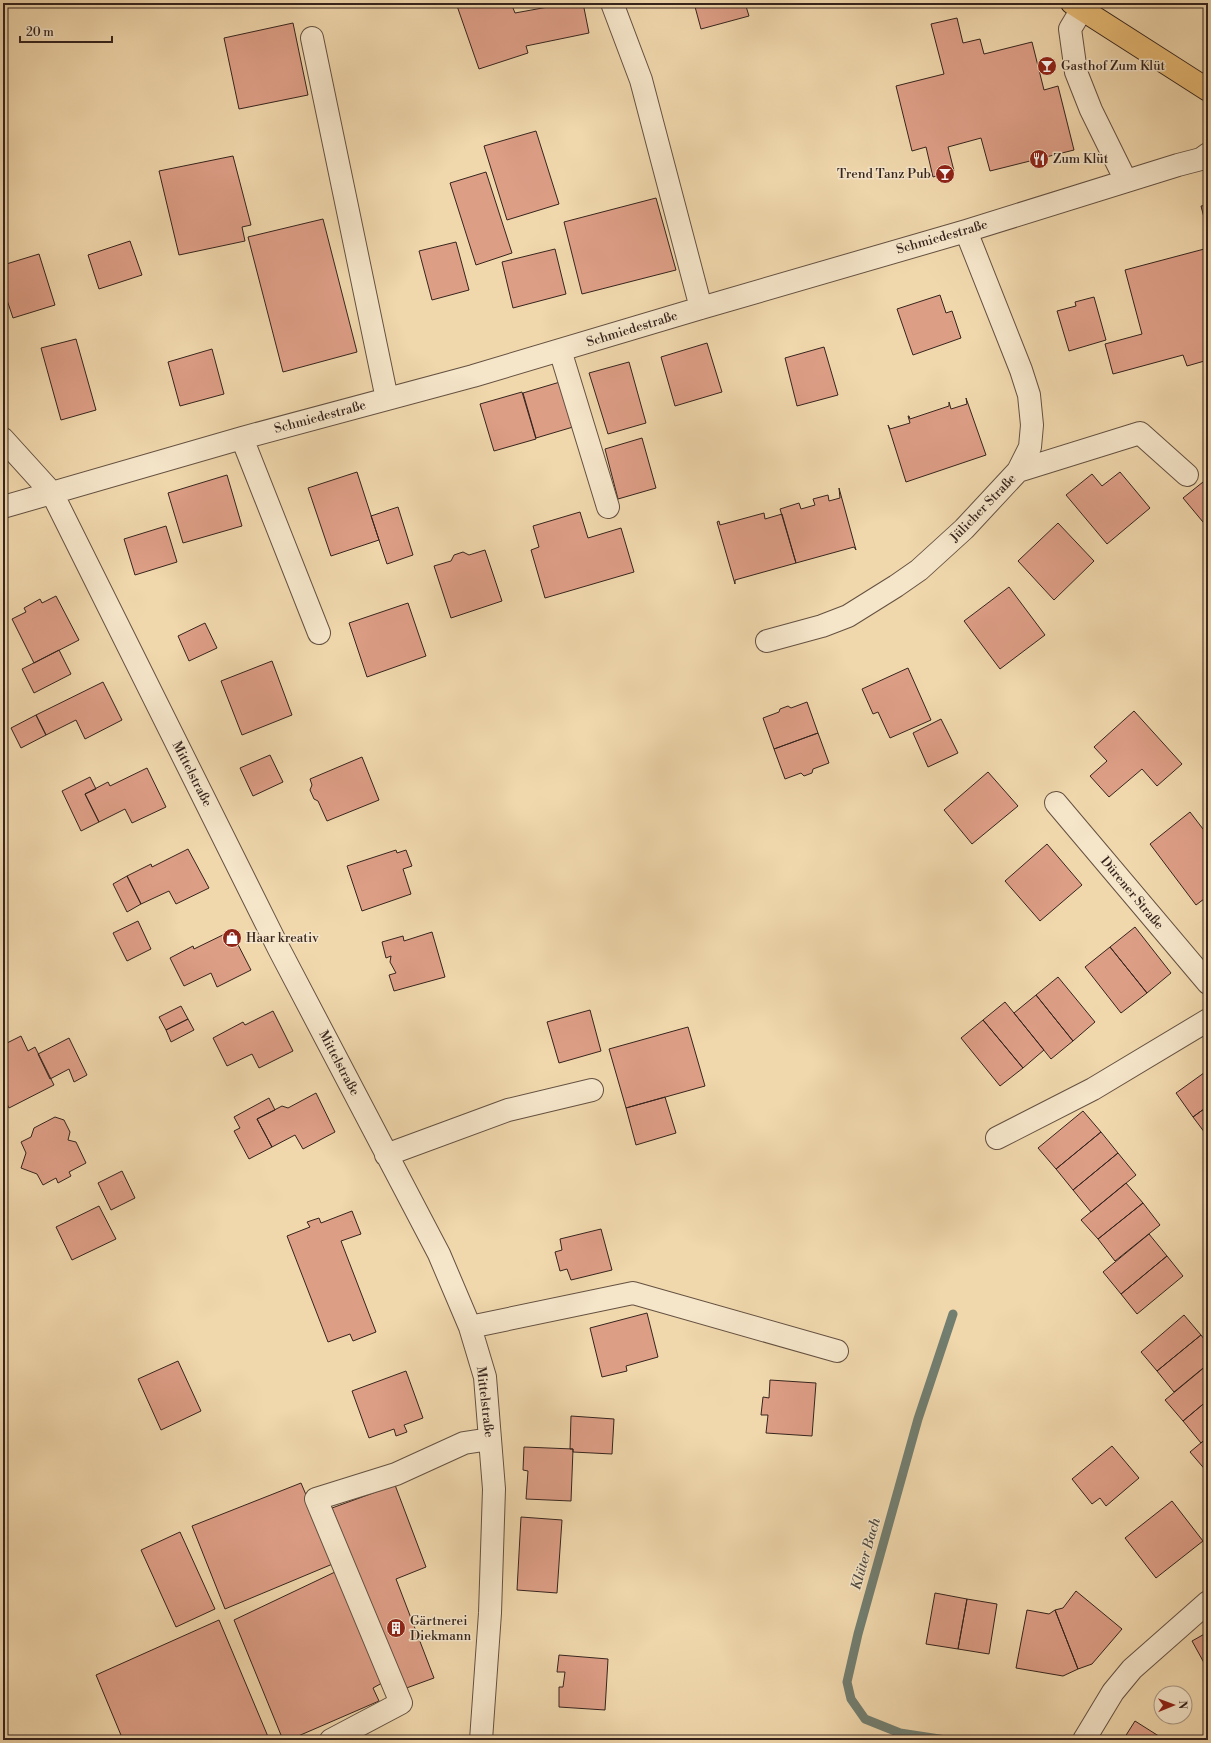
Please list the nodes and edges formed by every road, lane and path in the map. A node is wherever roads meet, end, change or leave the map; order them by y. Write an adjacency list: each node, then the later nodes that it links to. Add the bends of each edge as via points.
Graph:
1 (612, 3): 8 (street, via 641,80)
2 (1077, 6): 4 (main road); 6 (street, via 1070,30 1076,72 1091,110)
3 (312, 38): 10 (street)
4 (1208, 90)
5 (1208, 154): 6 (street, Schmiedestraße, via 1202,159)
6 (1126, 181): 7 (street, Schmiedestraße)
7 (966, 231): 8 (street, Schmiedestraße); 13 (street, Jülicher Straße, via 1029,395 1032,425 1030,447)
8 (701, 308): 9 (street, Schmiedestraße)
9 (560, 350): 10 (street, Schmiedestraße); 17 (street)
10 (387, 399): 11 (street, Schmiedestraße)
11 (242, 438): 15 (street, Schmiedestraße); 18 (street)
12 (3, 439): 15 (street, Mittelstraße)
13 (1018, 471): 14 (street, via 1140,433); 19 (street, Jülicher Straße, via 964,530 919,570 896,586 848,616)
14 (1187, 475)
15 (52, 493): 16 (street, Schmiedestraße); 25 (street, Mittelstraße, via 279,949)
16 (3, 506)
17 (608, 507)
18 (319, 633)
19 (767, 641)
20 (1056, 803): 21 (street, Dürener Straße)
21 (1208, 984)
22 (1208, 1020): 24 (street, via 1093,1089)
23 (592, 1090): 25 (street, via 508,1110)
24 (997, 1138)
25 (386, 1155): 26 (street, Mittelstraße, via 439,1254)
26 (470, 1327): 27 (street, via 633,1293); 28 (street, Mittelstraße, via 485,1377)
27 (837, 1351)
28 (490, 1439): 30 (street, via 464,1443 396,1474 316,1499 401,1703); 31 (street, Mittelstraße, via 494,1489)
29 (1208, 1602): 32 (street, via 1132,1669 1113,1692)
30 (331, 1740)
31 (481, 1740)
32 (1084, 1740)

